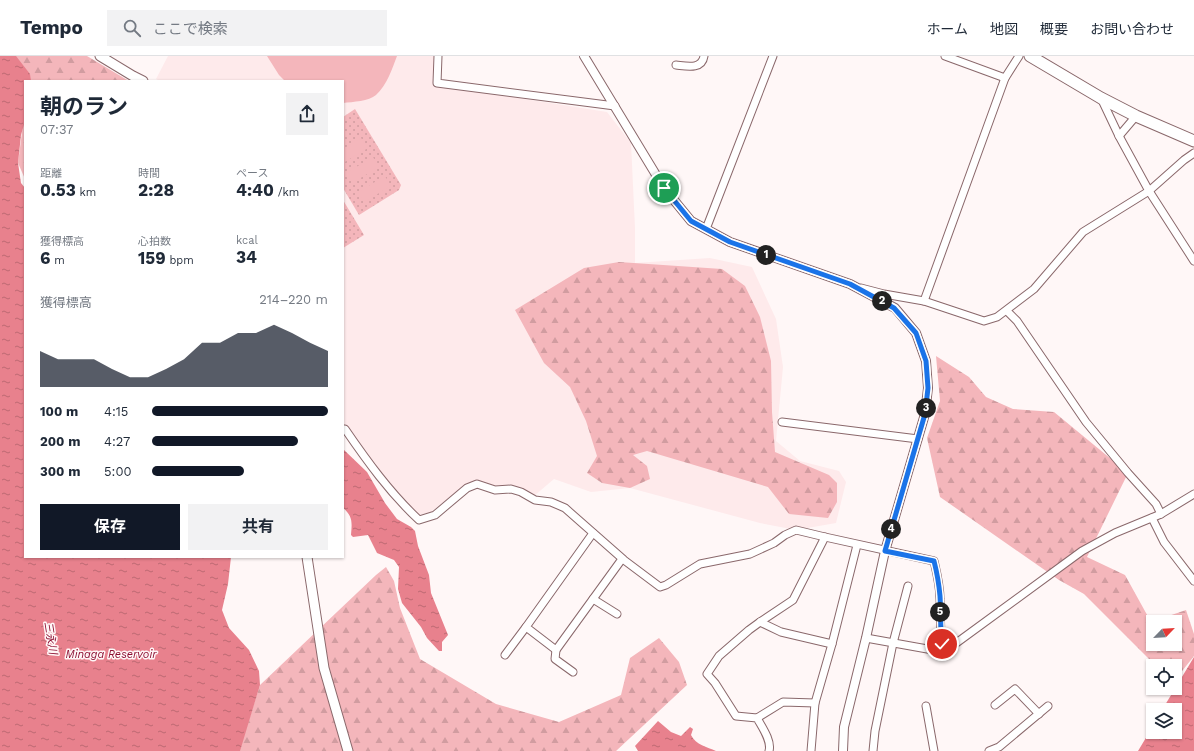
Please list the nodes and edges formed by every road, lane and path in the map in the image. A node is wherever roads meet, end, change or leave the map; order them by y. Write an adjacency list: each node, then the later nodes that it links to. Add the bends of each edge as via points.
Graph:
1 (100, 56): 11 (main road)
2 (438, 56): 13 (street, via 437,83)
3 (584, 56): 13 (street)
4 (704, 56): 9 (street, via 701,64 695,66)
5 (773, 56): 19 (street)
6 (945, 56): 10 (street)
7 (1019, 56): 10 (street)
8 (1030, 56): 12 (highway)
9 (676, 65)
10 (1005, 78): 22 (street)
11 (141, 80)
12 (1101, 98): 14 (highway); 15 (street)
13 (615, 106): 19 (street, via 664,188 691,221)
14 (1136, 116): 15 (street); 16 (highway)
15 (1119, 136): 18 (street)
16 (1194, 141)
17 (1194, 153): 18 (street)
18 (1150, 191): 20 (street); 23 (street, via 1083,232 1034,289)
19 (706, 229): 21 (street, via 730,242)
20 (1194, 261)
21 (850, 284): 22 (street, via 884,294); 26 (street, via 894,308 916,333 926,361 928,388 925,414)
22 (924, 301): 23 (street, via 984,321 997,318)
23 (1006, 311): 28 (street, via 1017,321 1086,422 1156,504)
24 (782, 422): 26 (street)
25 (344, 429): 30 (street, via 366,460 418,520 435,515 467,488 477,484 495,490 521,492 534,500 551,502 565,508)
26 (918, 439): 33 (street)
27 (1194, 494): 28 (street)
28 (1161, 514): 29 (street)
29 (1152, 518): 36 (street, via 1164,542); 46 (street, via 1115,533 1082,551)
30 (593, 533): 35 (street); 41 (street)
31 (824, 537): 32 (street); 35 (street, via 796,530 750,554 700,564 660,587); 40 (street, via 793,600)
32 (858, 545): 33 (street); 44 (street)
33 (885, 551): 42 (street); 46 (street, via 934,561 938,578 940,628)
34 (307, 558): 55 (main road, via 324,668)
35 (622, 559): 38 (street)
36 (1194, 581)
37 (908, 586): 43 (street)
38 (593, 599): 39 (street); 45 (street)
39 (617, 614)
40 (760, 622): 44 (street, via 781,632); 54 (street, via 719,656 707,674 736,716)
41 (526, 627): 45 (street); 47 (street)
42 (866, 638): 43 (street); 58 (street, via 844,727)
43 (893, 643): 46 (street); 59 (street)
44 (832, 644): 49 (street)
45 (556, 650): 48 (street, via 555,659)
46 (944, 652)
47 (505, 655)
48 (573, 672)
49 (815, 703): 54 (street, via 783,702); 57 (street)
50 (995, 705): 53 (street, via 1015,688)
51 (926, 706): 60 (street)
52 (1048, 706): 53 (street)
53 (1039, 714): 61 (street, via 998,748)
54 (757, 718): 56 (street, via 767,737)
55 (348, 751)
56 (769, 751)
57 (811, 751)
58 (843, 751)
59 (873, 751)
60 (934, 751)
61 (989, 751)

